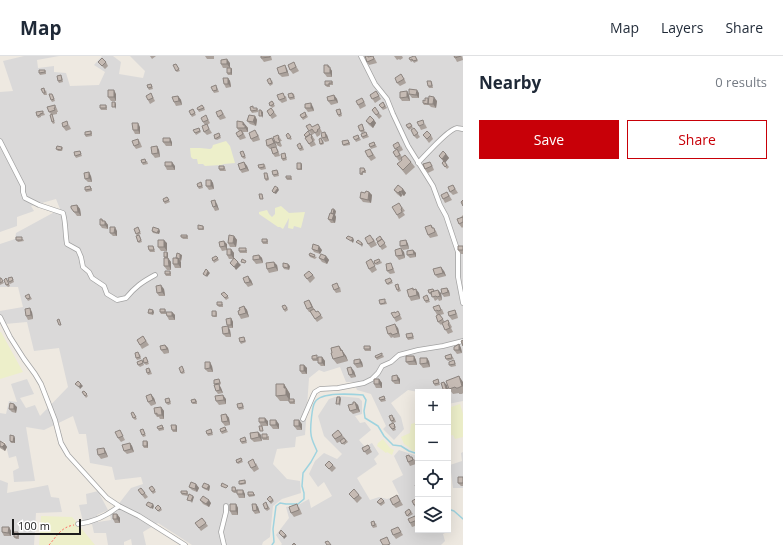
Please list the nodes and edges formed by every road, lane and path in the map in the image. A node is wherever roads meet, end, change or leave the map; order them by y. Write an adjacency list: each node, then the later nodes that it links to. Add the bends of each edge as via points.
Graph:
1 (361, 56): 4 (street, via 375,84 387,99)
2 (463, 129): 4 (street, via 456,128 451,131)
3 (0, 141): 5 (street, via 23,186 25,198 63,213 67,244 78,250 83,267 92,278 104,286 107,294 117,300 126,298 141,282)
4 (418, 163): 6 (street, via 433,186 455,242)
5 (155, 275)
6 (463, 303)
7 (0, 317): 10 (street, via 41,384 56,420 64,449 104,496)
8 (463, 341): 9 (street, via 399,355 382,366 372,379 364,383 320,389 315,392)
9 (303, 419)
10 (119, 506): 12 (street, via 94,521); 14 (street)
11 (226, 506): 15 (street, via 221,532)
12 (78, 524): 13 (path, via 61,530)
13 (49, 545)
14 (185, 545)
15 (224, 545)

